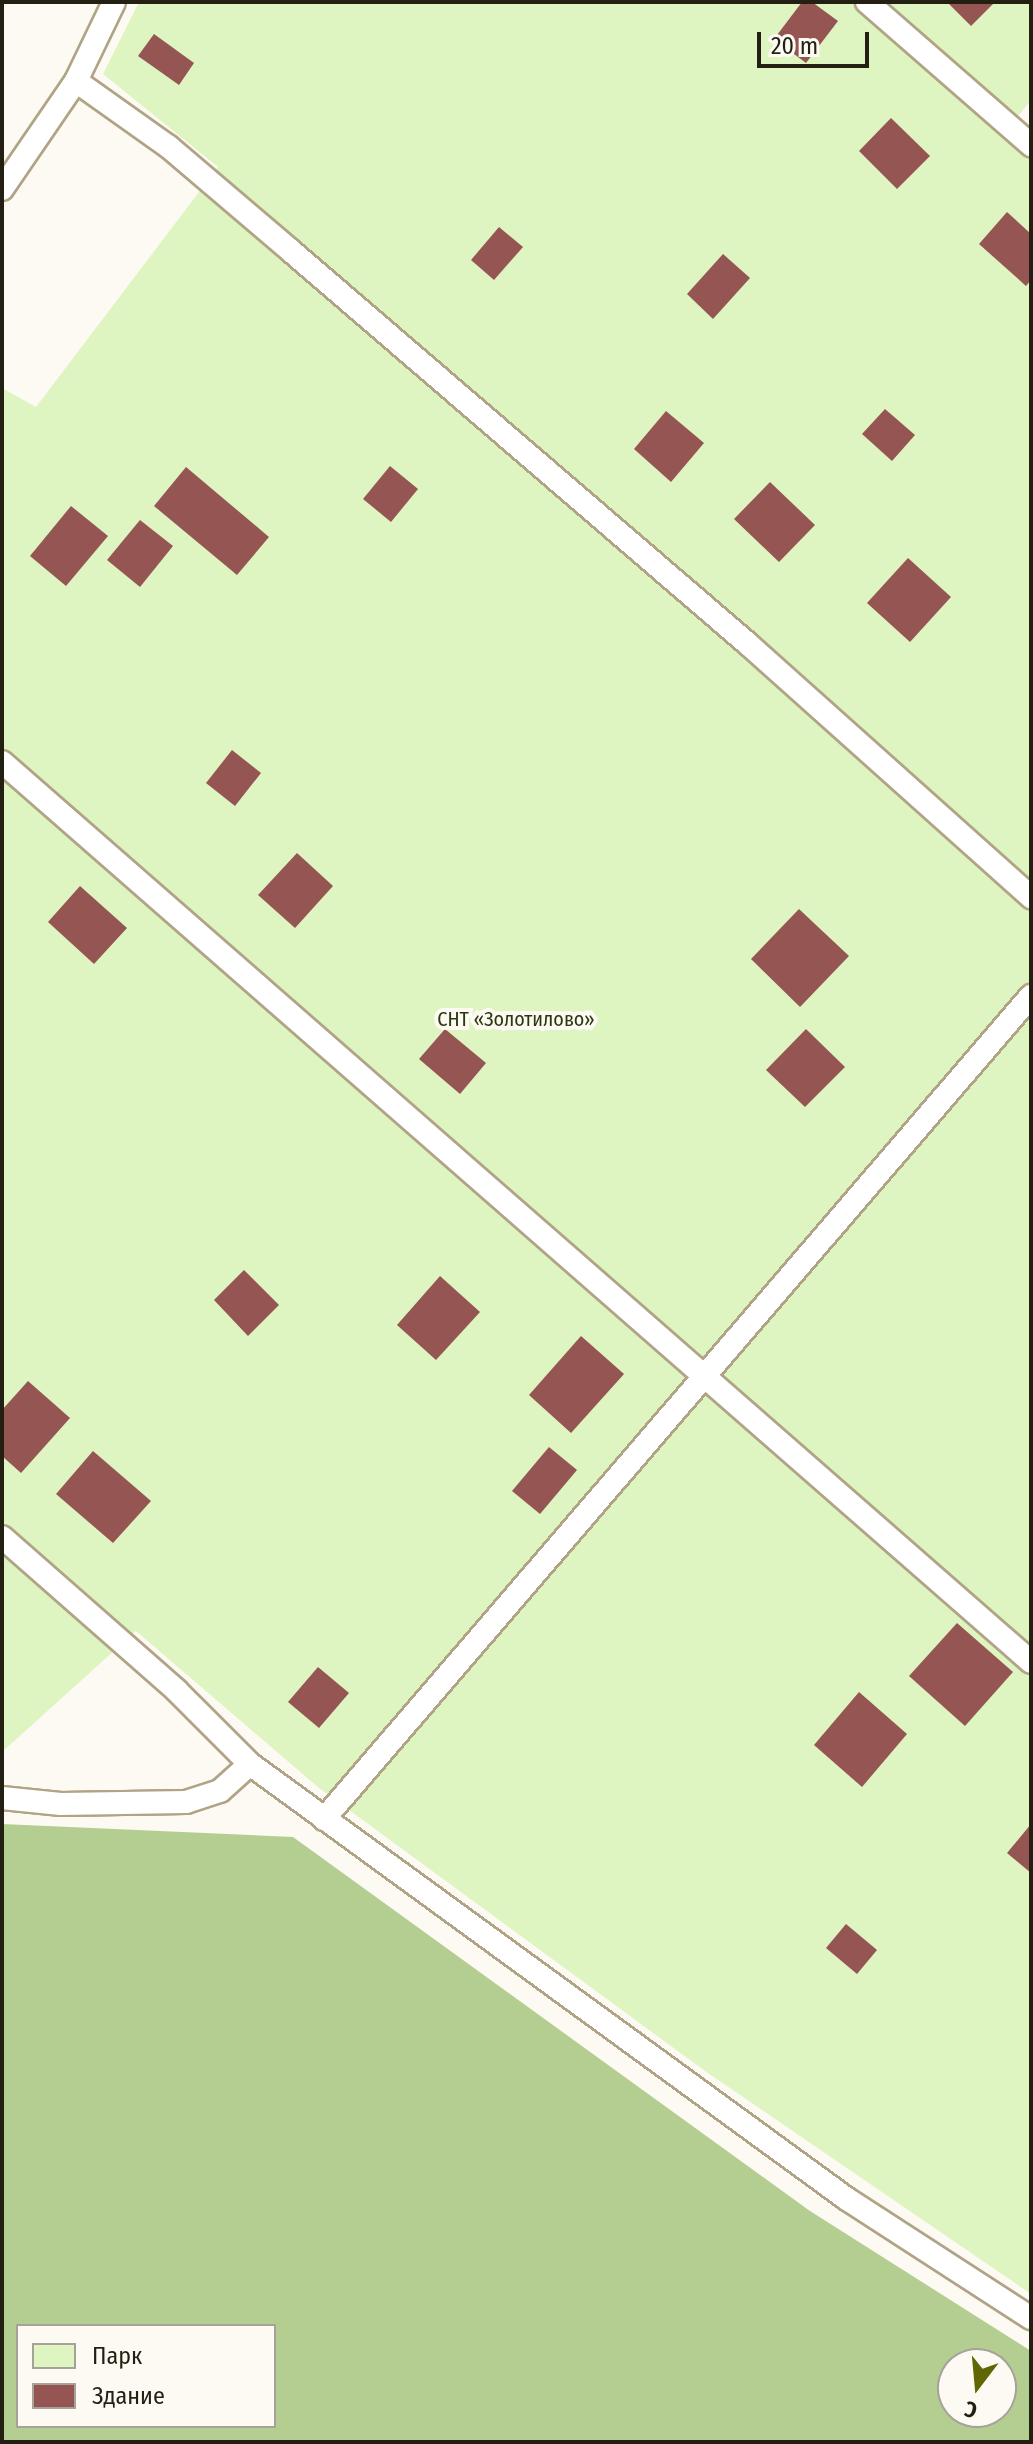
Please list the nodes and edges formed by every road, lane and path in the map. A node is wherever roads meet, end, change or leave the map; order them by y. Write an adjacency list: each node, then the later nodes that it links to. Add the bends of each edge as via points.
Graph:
1 (114, 2): 3 (lane)
2 (867, 2): 4 (lane)
3 (76, 81): 5 (lane); 7 (lane, via 169,147 280,241 748,644)
4 (1031, 145)
5 (2, 189)
6 (2, 762): 9 (lane)
7 (1031, 897)
8 (1031, 996): 9 (lane)
9 (705, 1376): 11 (lane); 14 (lane)
10 (2, 1537): 12 (lane, via 177,1691)
11 (1031, 1662)
12 (250, 1764): 13 (lane, via 220,1791 186,1802 61,1804); 14 (lane)
13 (2, 1798)
14 (324, 1819): 15 (lane, via 847,2199)
15 (1031, 2318)

